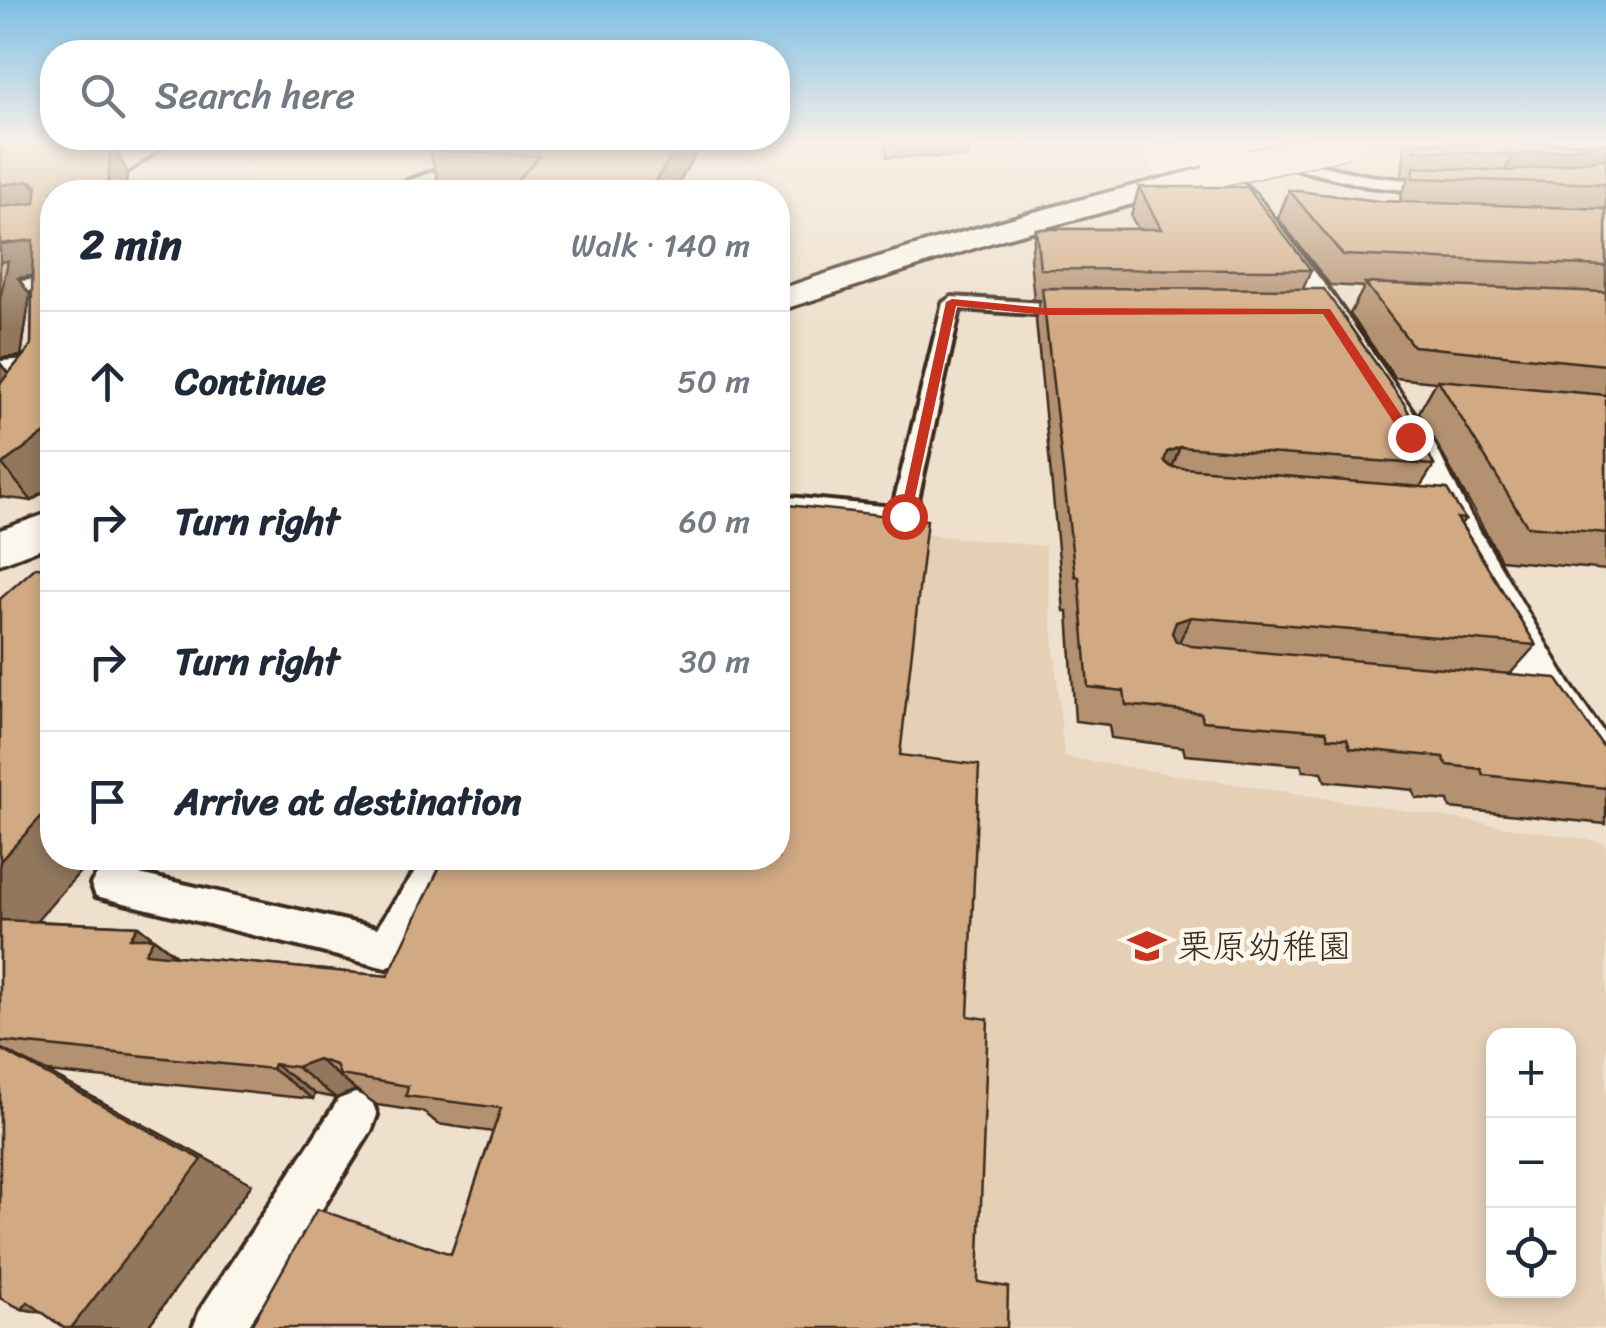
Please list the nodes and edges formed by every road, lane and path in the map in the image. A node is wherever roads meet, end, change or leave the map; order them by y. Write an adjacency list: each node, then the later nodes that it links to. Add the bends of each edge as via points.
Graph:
1 (1082, 205): 5 (main road)
2 (1242, 205): 10 (main road, via 1327,305)
3 (40, 285): 4 (lane)
4 (0, 289)
5 (790, 297)
6 (1106, 312): 13 (lane, via 952,302 904,516)
7 (40, 364): 8 (lane)
8 (0, 366)
9 (40, 372): 11 (main road)
10 (1382, 393): 12 (main road); 16 (main road, via 1410,437 1436,513 1529,697)
11 (25, 397)
12 (1438, 398)
13 (790, 505)
14 (40, 532): 15 (main road)
15 (0, 548)
16 (1606, 785)
17 (120, 870): 18 (lane, via 108,884 386,949)
18 (436, 870)
19 (354, 1115): 20 (lane)
20 (218, 1328)

